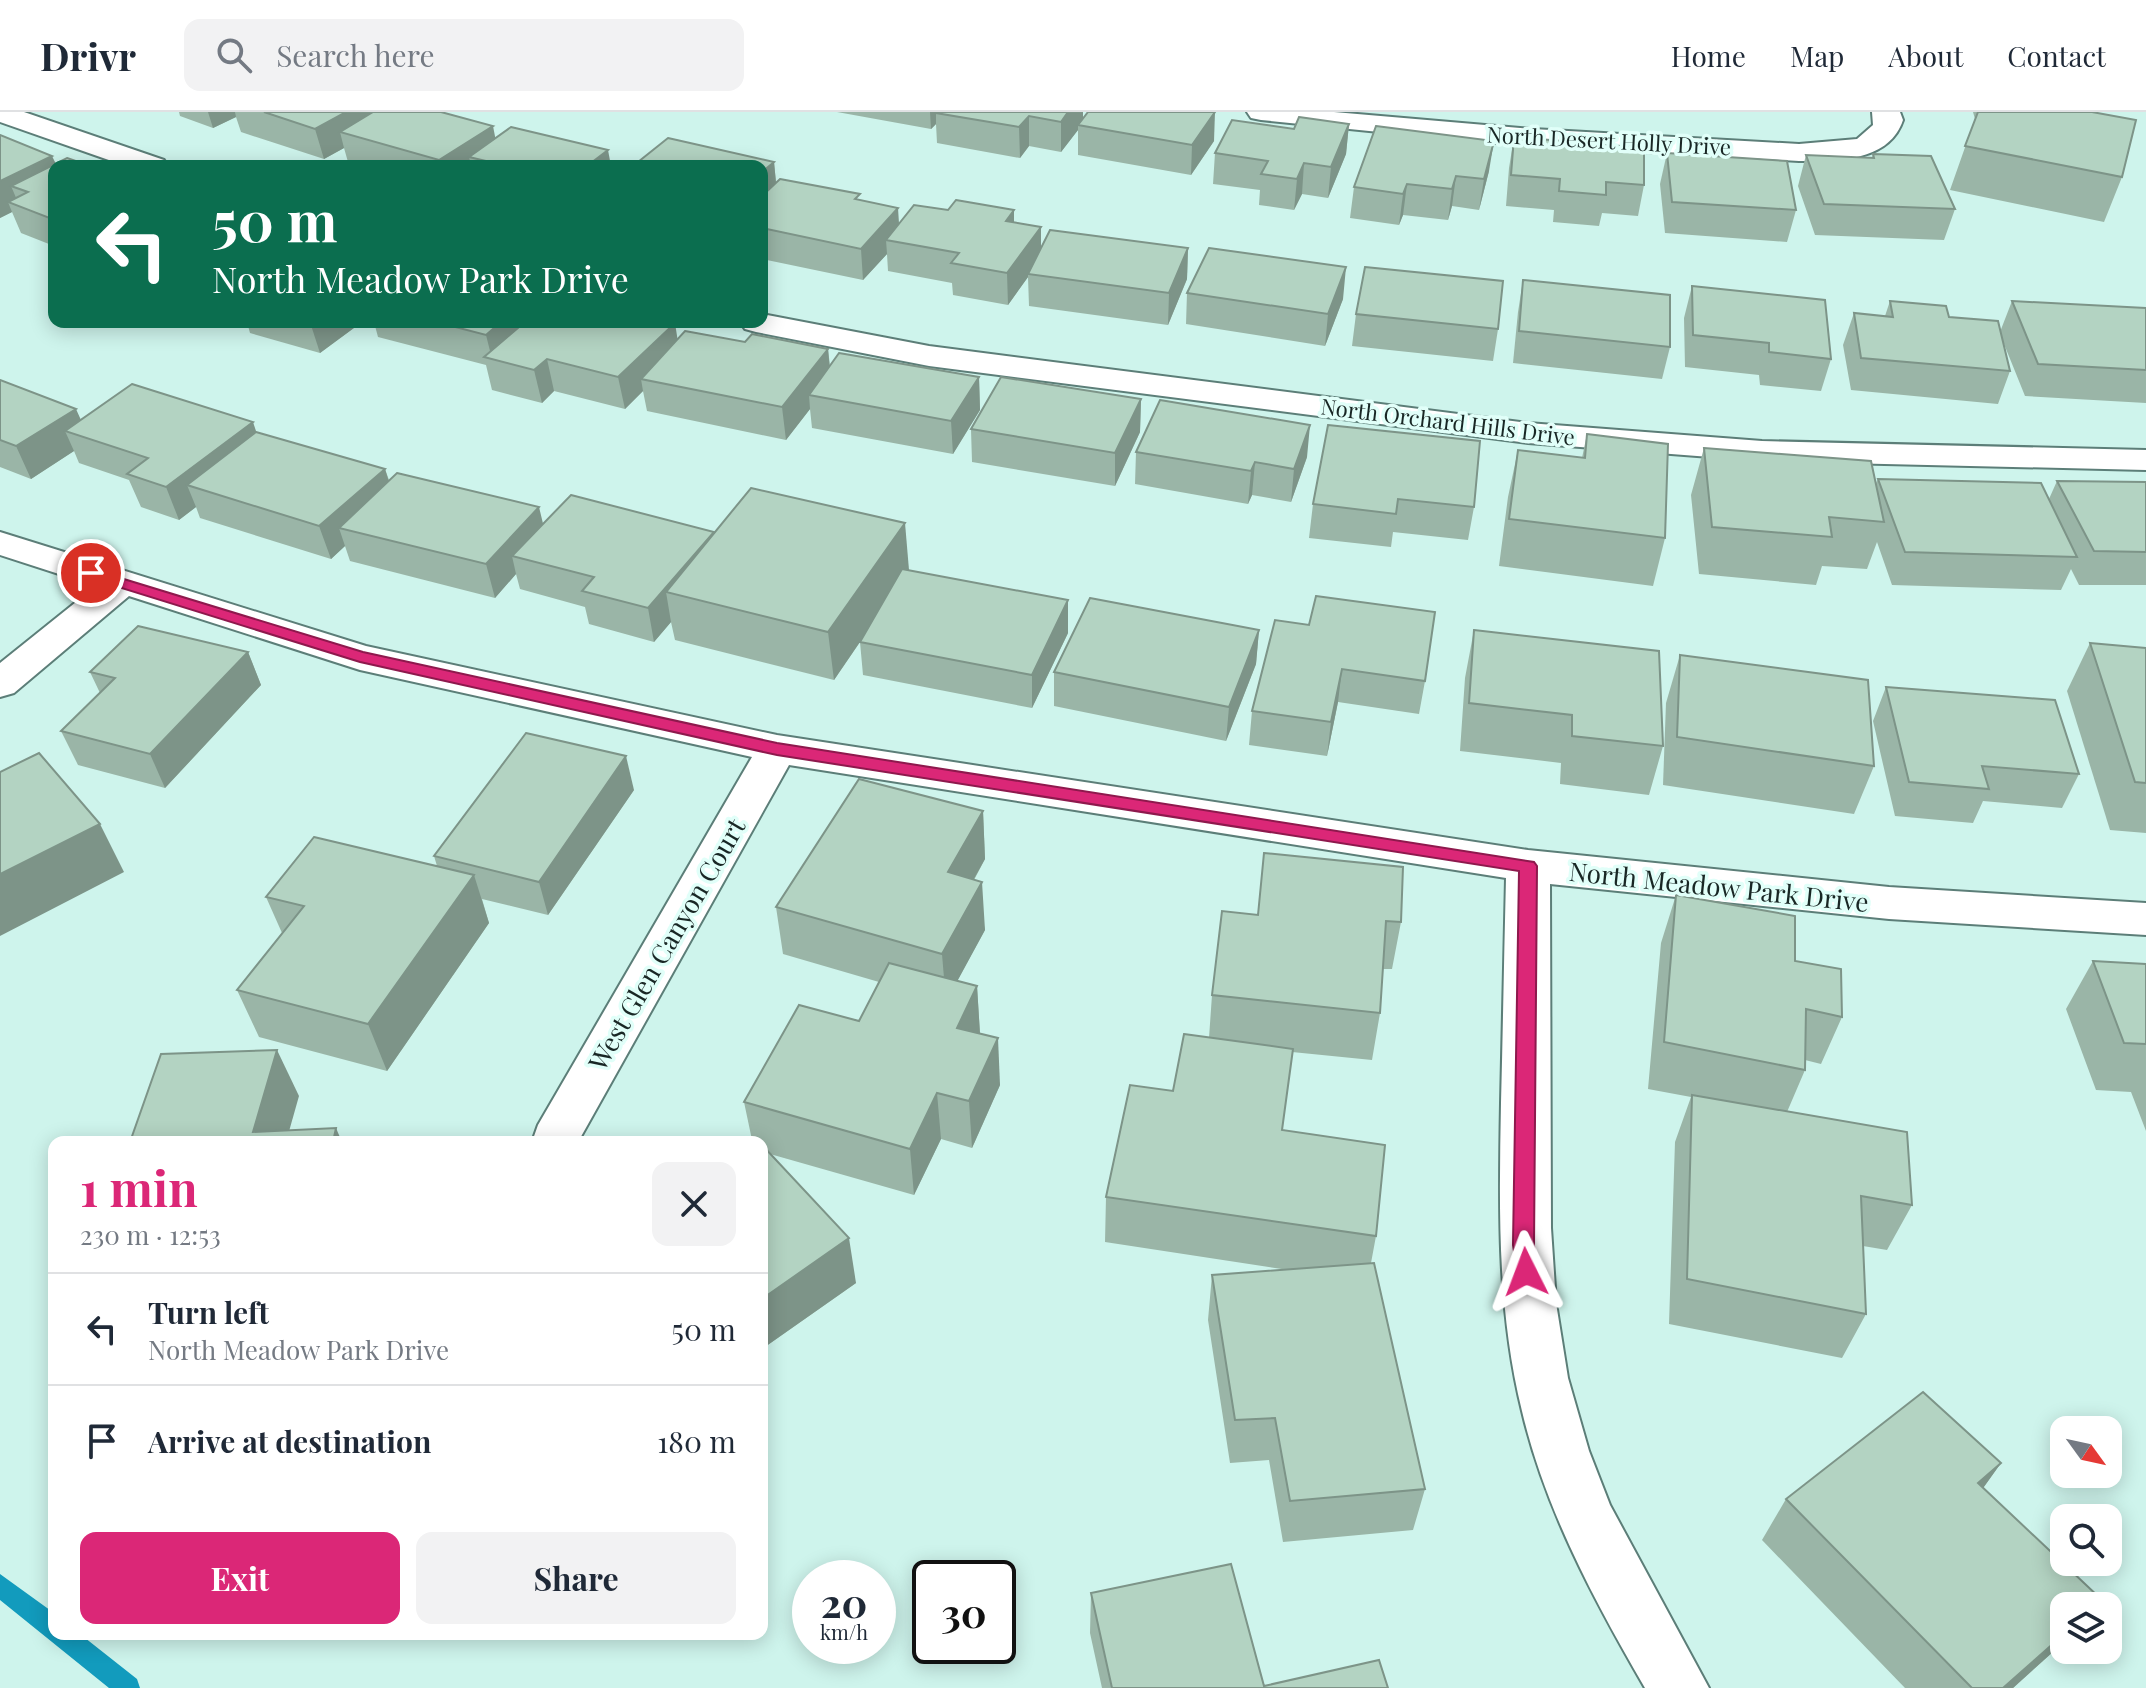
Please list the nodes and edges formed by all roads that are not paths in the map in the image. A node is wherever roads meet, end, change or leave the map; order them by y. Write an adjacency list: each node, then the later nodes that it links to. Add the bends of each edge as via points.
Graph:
1 (1261, 112): 2 (street, North Desert Holly Drive, via 1349,123 1820,151 1878,139 1889,120)
2 (1886, 112)
3 (0, 113): 4 (street)
4 (137, 160)
5 (768, 324): 6 (street, North Orchard Hills Drive, via 929,356 1528,433 1762,451)
6 (2146, 460)
7 (0, 543): 8 (street, North Meadow Park Drive)
8 (121, 584): 9 (street); 10 (street, North Meadow Park Drive, via 360,657)
9 (0, 684)
10 (777, 749): 11 (street, North Meadow Park Drive); 13 (street, West Glen Canyon Court)
11 (1528, 866): 12 (street, North Meadow Park Drive, via 1889,903); 14 (street, via 1523,1245 1531,1326 1550,1415 1582,1506 1628,1602)
12 (2146, 919)
13 (557, 1136)
14 (1679, 1688)

